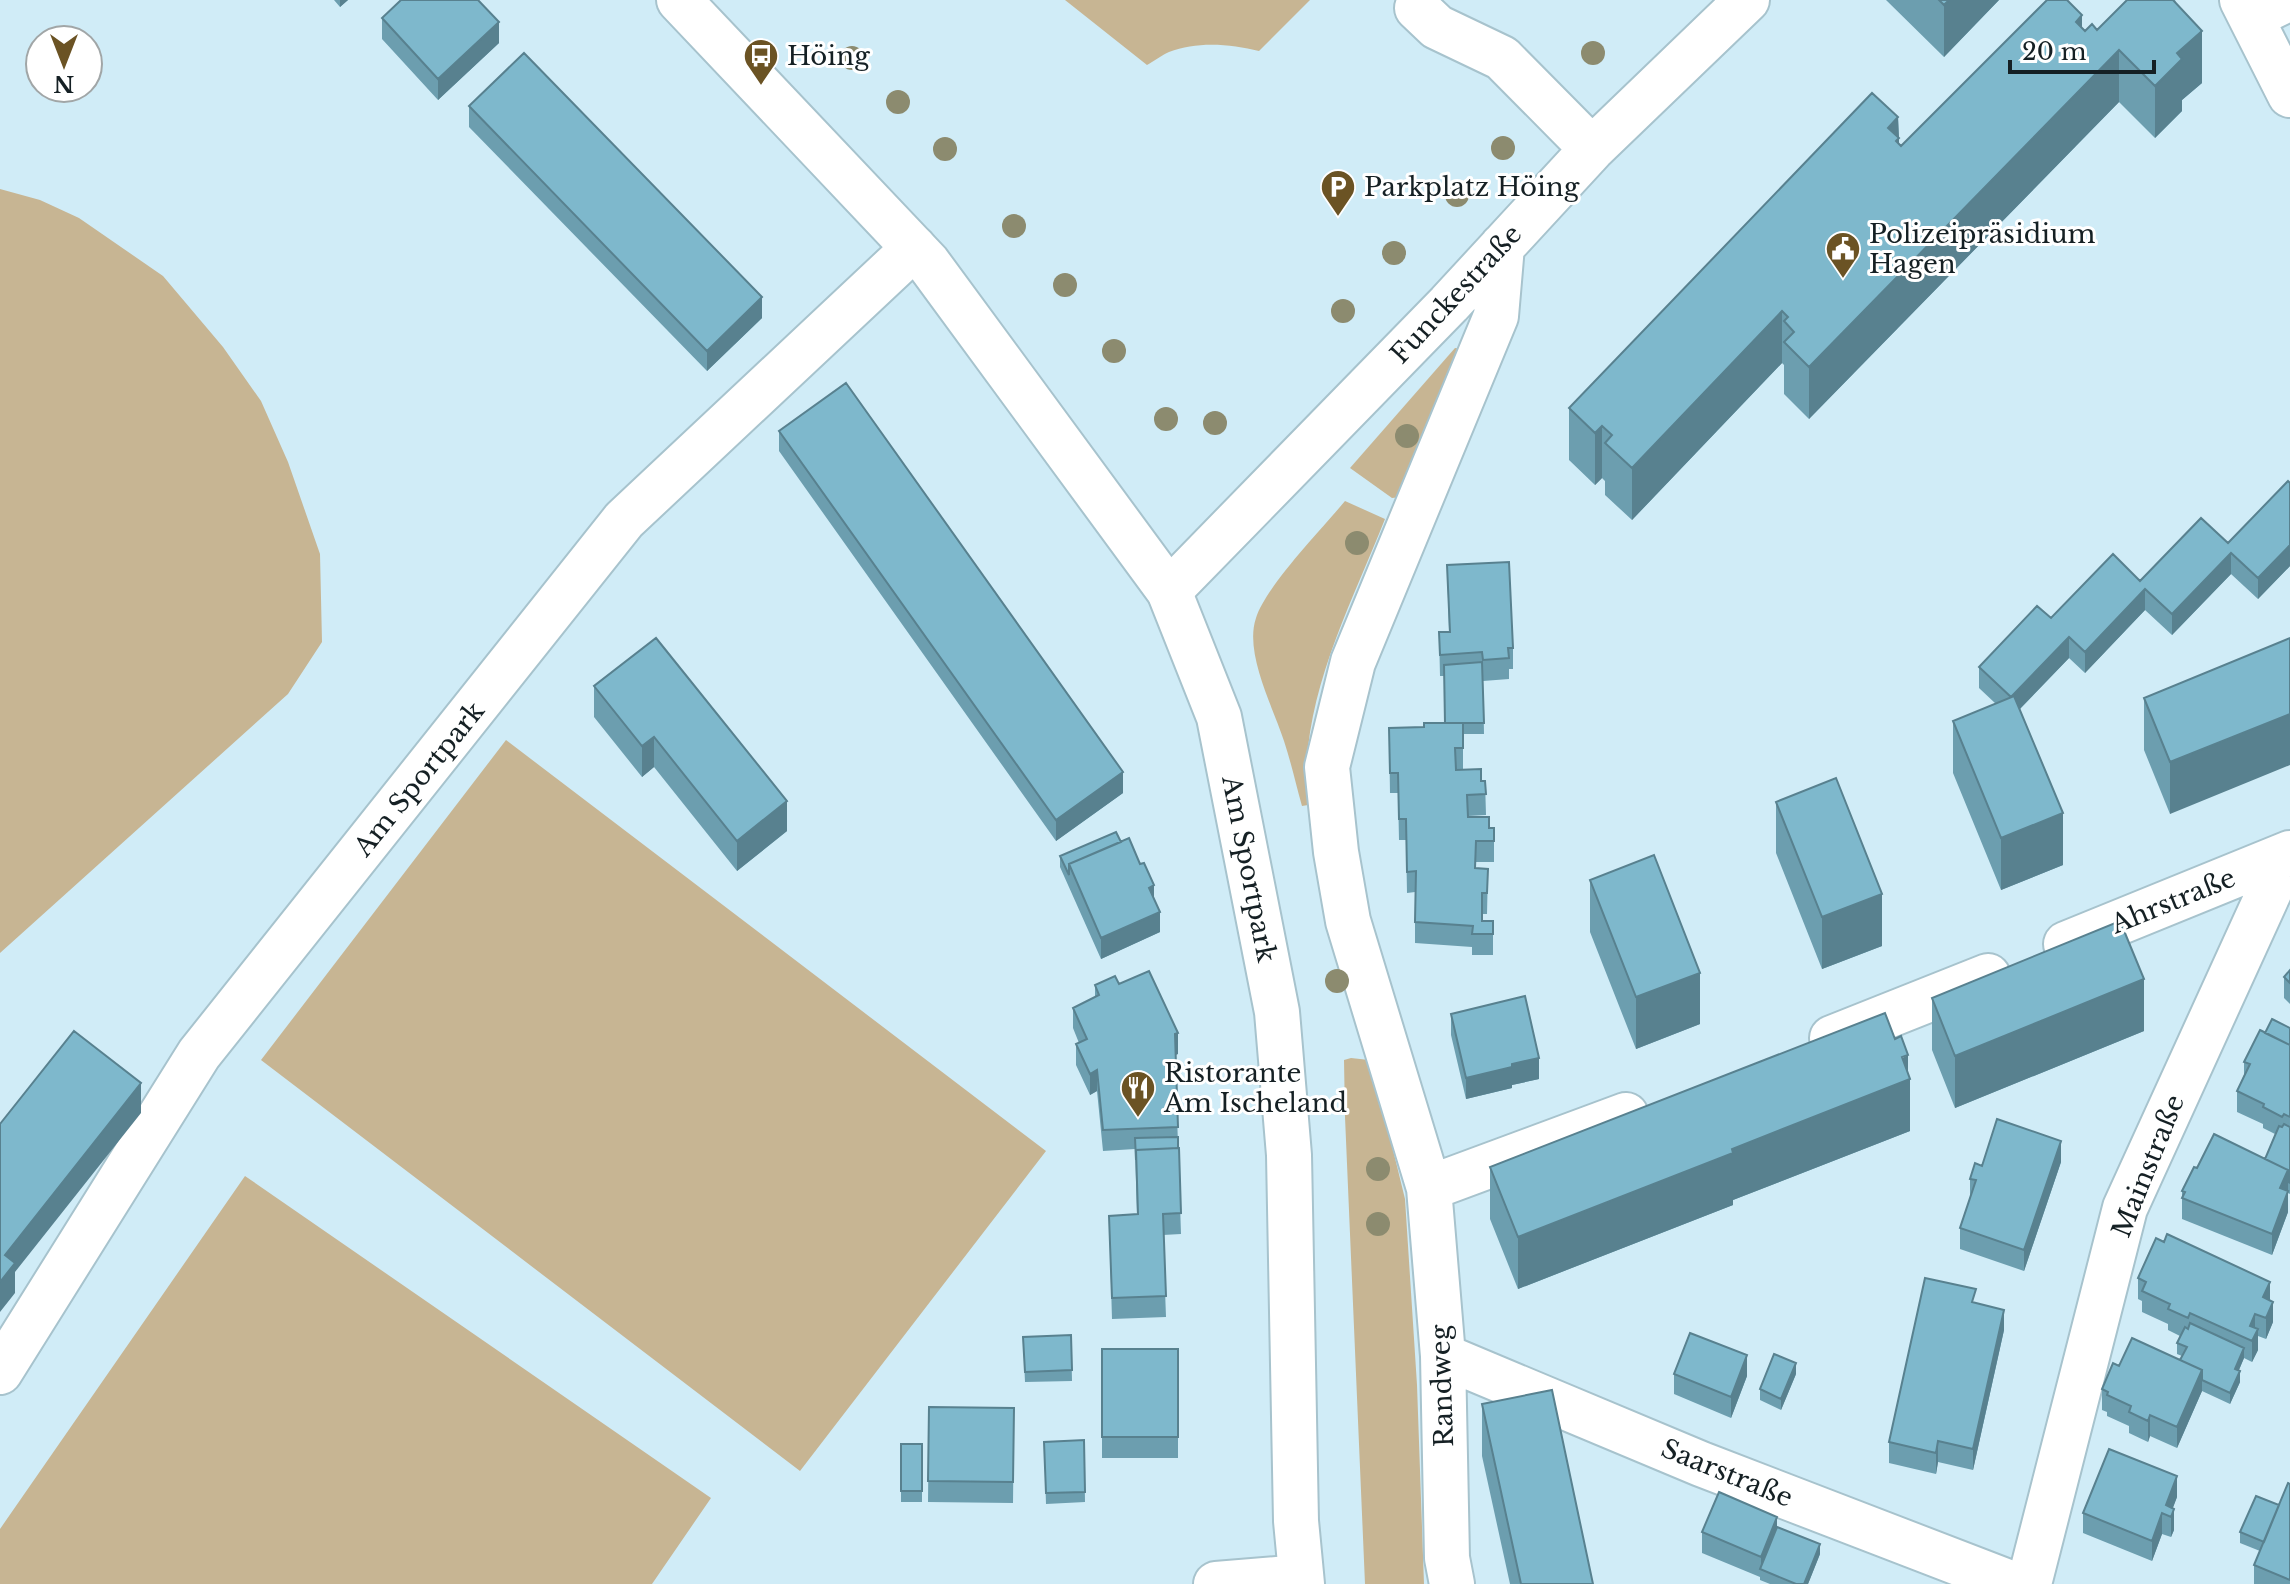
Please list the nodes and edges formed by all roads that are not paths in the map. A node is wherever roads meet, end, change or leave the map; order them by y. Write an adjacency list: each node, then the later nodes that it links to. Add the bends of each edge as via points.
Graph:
1 (679, 0): 8 (street, Am Sportpark)
2 (1747, 0): 6 (street, Funckestraße)
3 (2259, 6): 5 (street)
4 (1417, 8): 6 (street, via 1437,27 1502,58)
5 (2290, 95)
6 (1592, 149): 7 (street, Funckestraße)
7 (1502, 246): 9 (street, Funckestraße); 13 (street, via 1496,316 1353,662 1327,767 1348,921)
8 (914, 248): 9 (street, Am Sportpark); 15 (street, Am Sportpark, via 615,532 199,1054)
9 (1169, 591): 16 (street, Am Sportpark, via 1219,717 1277,1012 1289,1155)
10 (2288, 854): 11 (street, Ahrstraße); 20 (street, Mainstraße, via 2125,1208)
11 (1793, 1053)
12 (1662, 1101): 13 (street)
13 (1429, 1188): 14 (street, Randweg)
14 (1443, 1356): 18 (street, Randweg); 19 (street, Saarstraße, via 1701,1464)
15 (0, 1372)
16 (1301, 1580): 17 (street)
17 (1216, 1584)
18 (1452, 1584)
19 (2013, 1584)
20 (2029, 1584)

